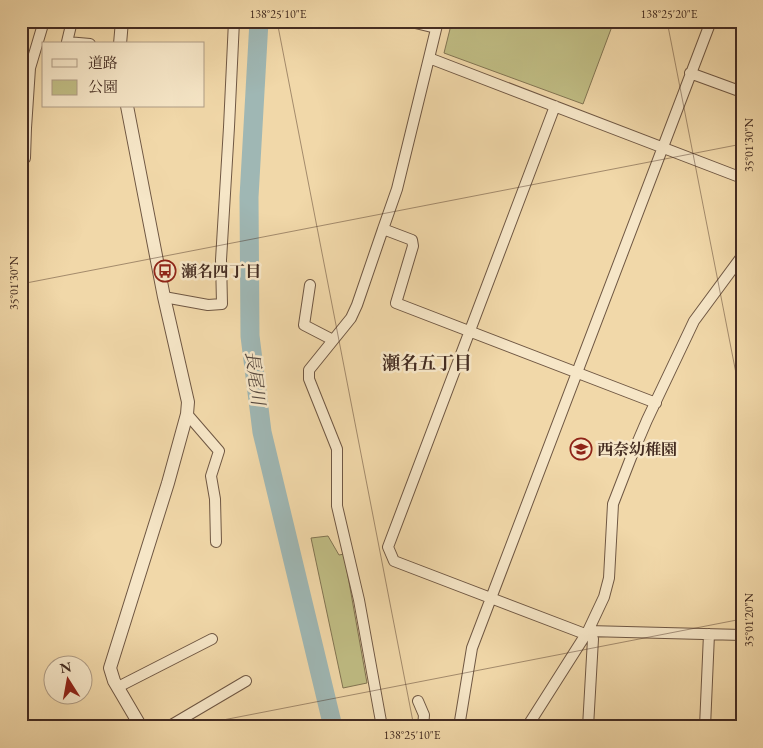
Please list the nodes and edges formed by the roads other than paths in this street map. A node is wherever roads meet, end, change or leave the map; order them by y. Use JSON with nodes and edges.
{"nodes":[{"id":1,"x":44,"y":21,"type":"edge"},
{"id":2,"x":72,"y":21,"type":"edge"},
{"id":3,"x":122,"y":21,"type":"edge"},
{"id":4,"x":234,"y":21,"type":"edge"},
{"id":5,"x":408,"y":21,"type":"edge"},
{"id":6,"x":711,"y":21,"type":"edge"},
{"id":7,"x":437,"y":25,"type":"edge"},
{"id":8,"x":67,"y":42,"type":"edge"},
{"id":9,"x":120,"y":42,"type":"edge"},
{"id":10,"x":429,"y":58,"type":"junction"},
{"id":11,"x":690,"y":73,"type":"junction"},
{"id":12,"x":742,"y":92,"type":"edge"},
{"id":13,"x":555,"y":106,"type":"junction"},
{"id":14,"x":127,"y":108,"type":"edge"},
{"id":15,"x":24,"y":128,"type":"edge"},
{"id":16,"x":662,"y":146,"type":"junction"},
{"id":17,"x":26,"y":158,"type":"dead end"},
{"id":18,"x":742,"y":178,"type":"edge"},
{"id":19,"x":382,"y":229,"type":"junction"},
{"id":20,"x":742,"y":256,"type":"edge"},
{"id":21,"x":310,"y":285,"type":"dead end"},
{"id":22,"x":164,"y":297,"type":"junction"},
{"id":23,"x":469,"y":331,"type":"junction"},
{"id":24,"x":333,"y":340,"type":"junction"},
{"id":25,"x":578,"y":372,"type":"junction"},
{"id":26,"x":656,"y":403,"type":"junction"},
{"id":27,"x":187,"y":414,"type":"junction"},
{"id":28,"x":216,"y":542,"type":"dead end"},
{"id":29,"x":492,"y":597,"type":"junction"},
{"id":30,"x":587,"y":633,"type":"junction"},
{"id":31,"x":709,"y":634,"type":"junction"},
{"id":32,"x":742,"y":635,"type":"edge"},
{"id":33,"x":212,"y":640,"type":"dead end"},
{"id":34,"x":246,"y":681,"type":"dead end"},
{"id":35,"x":118,"y":687,"type":"junction"},
{"id":36,"x":418,"y":701,"type":"dead end"},
{"id":37,"x":141,"y":727,"type":"edge"},
{"id":38,"x":168,"y":727,"type":"edge"},
{"id":39,"x":382,"y":727,"type":"edge"},
{"id":40,"x":423,"y":727,"type":"edge"},
{"id":41,"x":459,"y":727,"type":"edge"},
{"id":42,"x":527,"y":727,"type":"edge"},
{"id":43,"x":588,"y":727,"type":"edge"},
{"id":44,"x":706,"y":727,"type":"edge"}],
"edges":[{"from":1,"to":15,"type":"street"},
{"from":2,"to":8,"type":"street"},
{"from":3,"to":9,"type":"street"},
{"from":4,"to":22,"type":"street"},
{"from":5,"to":7,"type":"street"},
{"from":6,"to":11,"type":"street"},
{"from":7,"to":10,"type":"street"},
{"from":10,"to":13,"type":"street"},
{"from":10,"to":19,"type":"street"},
{"from":11,"to":12,"type":"street"},
{"from":11,"to":16,"type":"street"},
{"from":13,"to":16,"type":"street"},
{"from":13,"to":23,"type":"street"},
{"from":14,"to":22,"type":"street"},
{"from":15,"to":17,"type":"street"},
{"from":16,"to":18,"type":"street"},
{"from":16,"to":25,"type":"street"},
{"from":19,"to":23,"type":"street"},
{"from":19,"to":24,"type":"street"},
{"from":20,"to":26,"type":"street"},
{"from":21,"to":24,"type":"street"},
{"from":22,"to":27,"type":"street"},
{"from":23,"to":25,"type":"street"},
{"from":23,"to":29,"type":"street"},
{"from":24,"to":39,"type":"street"},
{"from":25,"to":26,"type":"street"},
{"from":25,"to":29,"type":"street"},
{"from":26,"to":30,"type":"street"},
{"from":27,"to":28,"type":"street"},
{"from":27,"to":35,"type":"street"},
{"from":29,"to":30,"type":"street"},
{"from":29,"to":41,"type":"street"},
{"from":30,"to":31,"type":"street"},
{"from":30,"to":42,"type":"street"},
{"from":30,"to":43,"type":"street"},
{"from":31,"to":32,"type":"street"},
{"from":31,"to":44,"type":"street"},
{"from":33,"to":35,"type":"street"},
{"from":34,"to":38,"type":"street"},
{"from":35,"to":37,"type":"street"},
{"from":36,"to":40,"type":"street"}]}
